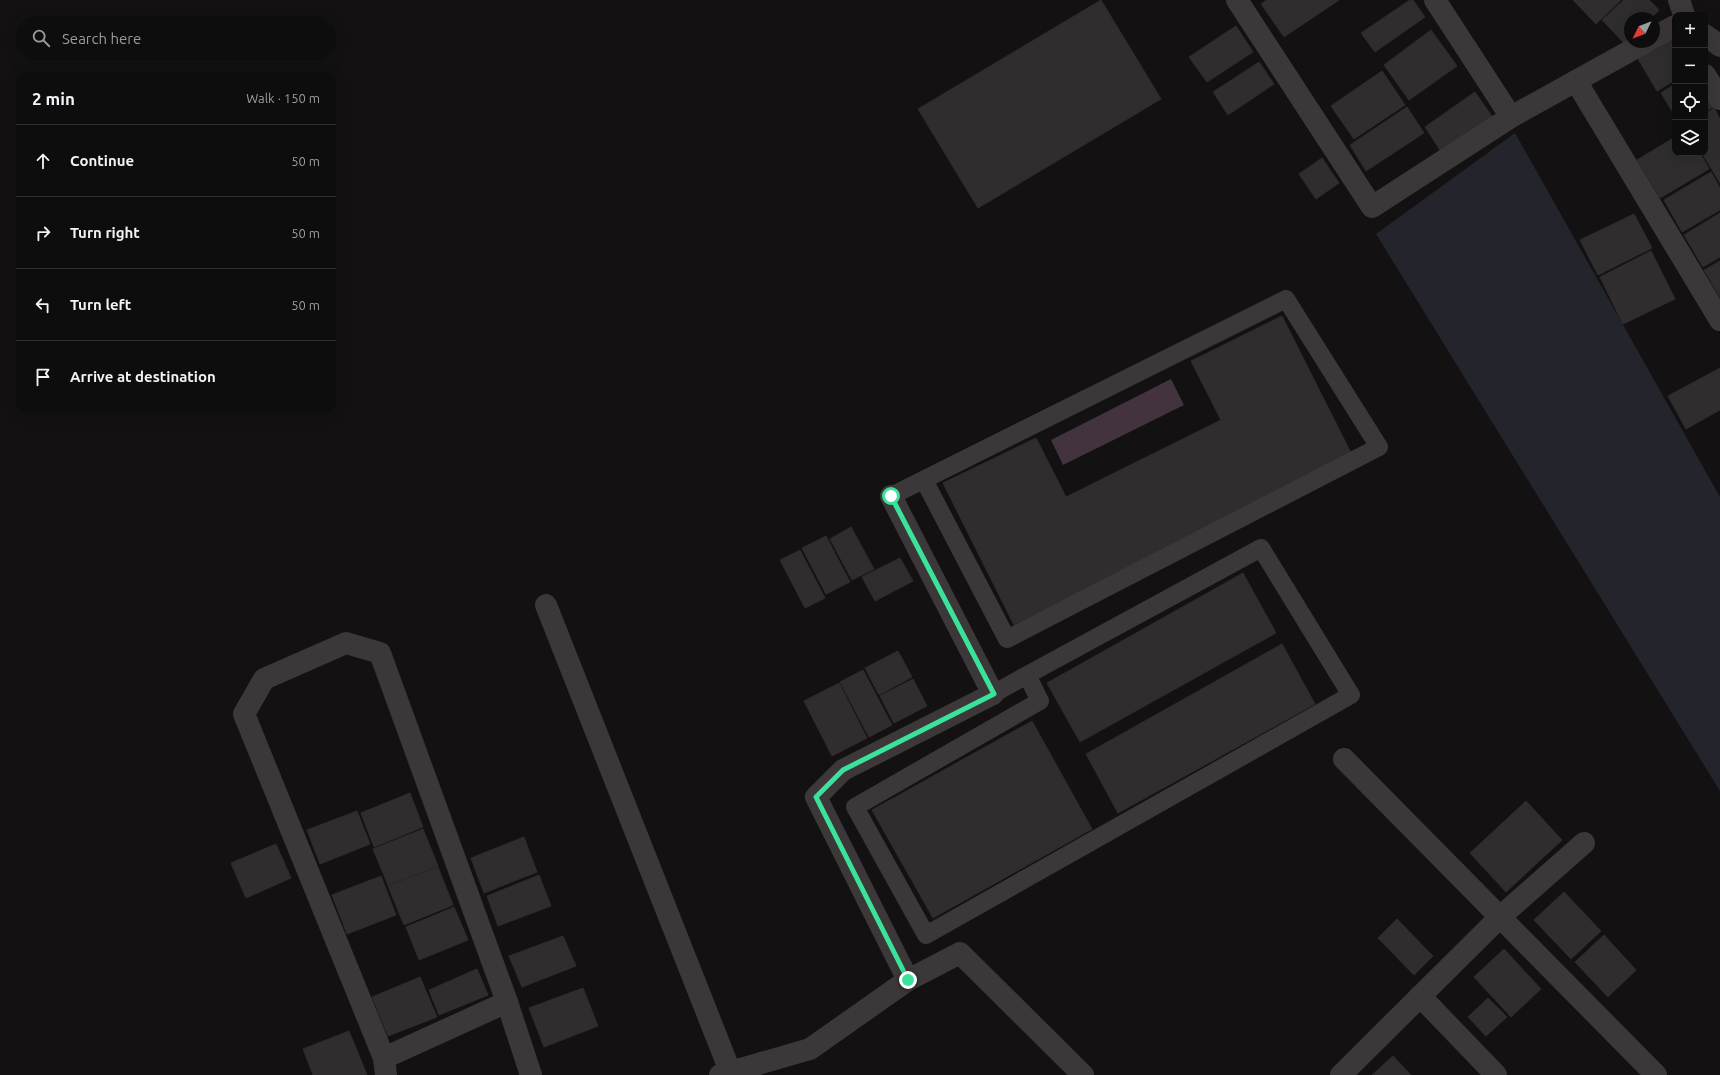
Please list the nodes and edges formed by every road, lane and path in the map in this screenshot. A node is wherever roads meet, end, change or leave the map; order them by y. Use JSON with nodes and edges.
{"nodes":[{"id":1,"x":1236,"y":0,"type":"edge"},
{"id":2,"x":1435,"y":0,"type":"edge"},
{"id":3,"x":1678,"y":0,"type":"edge"},
{"id":4,"x":1678,"y":12,"type":"edge"},
{"id":5,"x":1672,"y":27,"type":"edge"},
{"id":6,"x":1660,"y":34,"type":"edge"},
{"id":7,"x":1708,"y":37,"type":"edge"},
{"id":8,"x":1720,"y":46,"type":"edge"},
{"id":9,"x":1635,"y":48,"type":"edge"},
{"id":10,"x":1708,"y":80,"type":"edge"},
{"id":11,"x":1576,"y":81,"type":"junction"},
{"id":12,"x":1720,"y":99,"type":"edge"},
{"id":13,"x":1511,"y":117,"type":"junction"},
{"id":14,"x":1720,"y":320,"type":"edge"},
{"id":15,"x":924,"y":480,"type":"junction"},
{"id":16,"x":891,"y":496,"type":"joint"},
{"id":17,"x":546,"y":605,"type":"dead end"},
{"id":18,"x":1026,"y":676,"type":"junction"},
{"id":19,"x":994,"y":694,"type":"junction"},
{"id":20,"x":1344,"y":759,"type":"dead end"},
{"id":21,"x":1584,"y":843,"type":"dead end"},
{"id":22,"x":1500,"y":917,"type":"junction"},
{"id":23,"x":908,"y":980,"type":"junction"},
{"id":24,"x":1420,"y":996,"type":"junction"},
{"id":25,"x":507,"y":1002,"type":"junction"},
{"id":26,"x":385,"y":1067,"type":"edge"},
{"id":27,"x":725,"y":1073,"type":"edge"},
{"id":28,"x":531,"y":1075,"type":"edge"},
{"id":29,"x":1083,"y":1075,"type":"edge"},
{"id":30,"x":1340,"y":1075,"type":"edge"},
{"id":31,"x":1496,"y":1075,"type":"edge"},
{"id":32,"x":1656,"y":1075,"type":"edge"}],
"edges":[{"from":1,"to":13,"type":"street"},
{"from":2,"to":13,"type":"street"},
{"from":3,"to":4,"type":"street"},
{"from":5,"to":6,"type":"street"},
{"from":7,"to":8,"type":"street"},
{"from":9,"to":11,"type":"street"},
{"from":10,"to":12,"type":"street"},
{"from":11,"to":13,"type":"street"},
{"from":11,"to":14,"type":"street"},
{"from":15,"to":15,"type":"lane"},
{"from":15,"to":16,"type":"lane"},
{"from":16,"to":19,"type":"street"},
{"from":17,"to":27,"type":"street"},
{"from":18,"to":18,"type":"lane"},
{"from":18,"to":19,"type":"lane"},
{"from":19,"to":23,"type":"street"},
{"from":20,"to":22,"type":"street"},
{"from":21,"to":22,"type":"street"},
{"from":22,"to":24,"type":"street"},
{"from":22,"to":32,"type":"street"},
{"from":23,"to":27,"type":"street"},
{"from":23,"to":29,"type":"street"},
{"from":24,"to":30,"type":"street"},
{"from":24,"to":31,"type":"street"},
{"from":25,"to":26,"type":"street"},
{"from":25,"to":26,"type":"street"},
{"from":25,"to":28,"type":"street"}]}
